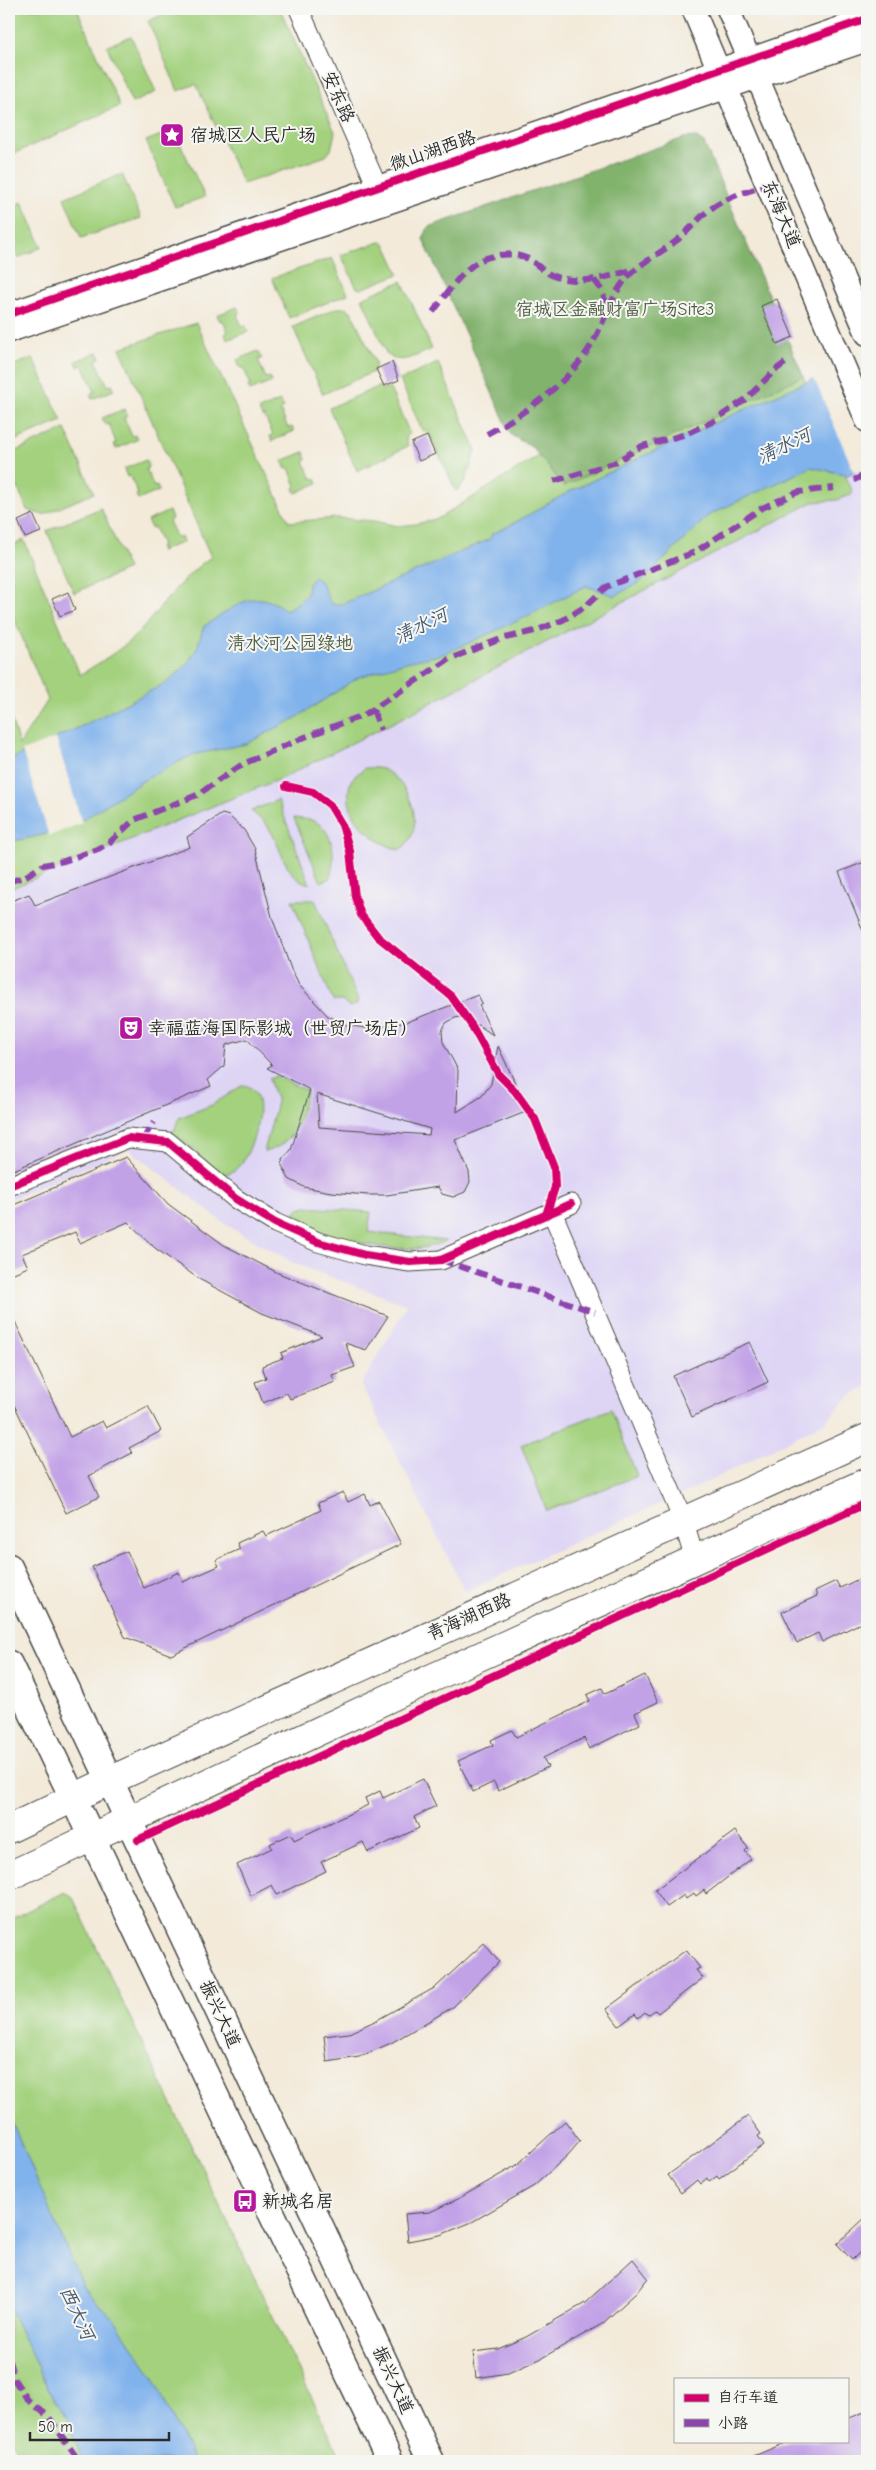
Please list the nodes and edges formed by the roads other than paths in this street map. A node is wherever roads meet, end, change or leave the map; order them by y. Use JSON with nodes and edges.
{"nodes":[{"id":1,"x":299,"y":9,"type":"edge"},
{"id":2,"x":693,"y":9,"type":"edge"},
{"id":3,"x":728,"y":9,"type":"edge"},
{"id":4,"x":867,"y":19,"type":"edge"},
{"id":5,"x":867,"y":40,"type":"edge"},
{"id":6,"x":753,"y":68,"type":"junction"},
{"id":7,"x":723,"y":79,"type":"junction"},
{"id":8,"x":377,"y":186,"type":"junction"},
{"id":9,"x":9,"y":314,"type":"edge"},
{"id":10,"x":9,"y":332,"type":"edge"},
{"id":11,"x":867,"y":334,"type":"edge"},
{"id":12,"x":867,"y":421,"type":"edge"},
{"id":13,"x":9,"y":1186,"type":"edge"},
{"id":14,"x":571,"y":1204,"type":"dead end"},
{"id":15,"x":552,"y":1212,"type":"junction"},
{"id":16,"x":867,"y":1438,"type":"edge"},
{"id":17,"x":867,"y":1482,"type":"edge"},
{"id":18,"x":683,"y":1520,"type":"junction"},
{"id":19,"x":695,"y":1560,"type":"junction"},
{"id":20,"x":9,"y":1567,"type":"edge"},
{"id":21,"x":9,"y":1664,"type":"edge"},
{"id":22,"x":110,"y":1780,"type":"junction"},
{"id":23,"x":72,"y":1798,"type":"junction"},
{"id":24,"x":129,"y":1821,"type":"junction"},
{"id":25,"x":9,"y":1829,"type":"edge"},
{"id":26,"x":92,"y":1837,"type":"junction"},
{"id":27,"x":9,"y":1876,"type":"edge"},
{"id":28,"x":390,"y":2461,"type":"edge"},
{"id":29,"x":431,"y":2461,"type":"edge"}],
"edges":[{"from":1,"to":8,"type":"street","name":"安东路"},
{"from":2,"to":7,"type":"street","name":"东海大道"},
{"from":3,"to":6,"type":"street","name":"东海大道"},
{"from":4,"to":6,"type":"street","name":"微山湖西路"},
{"from":5,"to":6,"type":"street","name":"微山湖西路"},
{"from":6,"to":7,"type":"street","name":"微山湖西路"},
{"from":6,"to":11,"type":"street","name":"东海大道"},
{"from":7,"to":8,"type":"street","name":"微山湖西路"},
{"from":7,"to":10,"type":"street","name":"微山湖西路"},
{"from":7,"to":12,"type":"street","name":"东海大道"},
{"from":8,"to":9,"type":"street","name":"微山湖西路"},
{"from":13,"to":15,"type":"street"},
{"from":14,"to":15,"type":"street"},
{"from":15,"to":18,"type":"street"},
{"from":16,"to":18,"type":"main road","name":"青海湖西路"},
{"from":17,"to":19,"type":"main road"},
{"from":18,"to":19,"type":"street"},
{"from":18,"to":22,"type":"main road","name":"青海湖西路"},
{"from":19,"to":24,"type":"main road"},
{"from":20,"to":22,"type":"main road","name":"振兴大道"},
{"from":21,"to":23,"type":"main road"},
{"from":22,"to":23,"type":"main road","name":"青海湖西路"},
{"from":22,"to":24,"type":"main road","name":"振兴大道"},
{"from":23,"to":25,"type":"main road","name":"青海湖西路"},
{"from":23,"to":26,"type":"main road"},
{"from":24,"to":26,"type":"main road"},
{"from":24,"to":29,"type":"main road","name":"振兴大道"},
{"from":26,"to":27,"type":"main road"},
{"from":26,"to":28,"type":"main road"}]}
